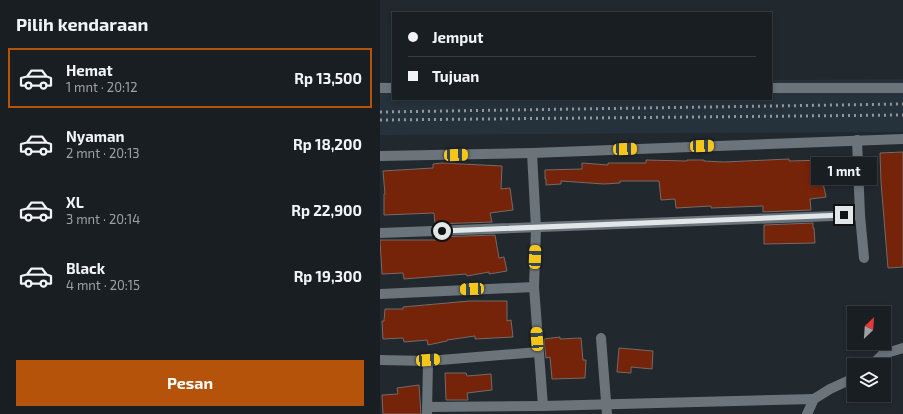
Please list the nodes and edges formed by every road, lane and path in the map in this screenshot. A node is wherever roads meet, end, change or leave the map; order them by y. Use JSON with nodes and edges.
{"nodes":[{"id":1,"x":380,"y":88,"type":"edge"},
{"id":2,"x":392,"y":88,"type":"edge"},
{"id":3,"x":772,"y":88,"type":"edge"},
{"id":4,"x":903,"y":88,"type":"edge"},
{"id":5,"x":903,"y":139,"type":"edge"},
{"id":6,"x":857,"y":140,"type":"junction"},
{"id":7,"x":532,"y":153,"type":"junction"},
{"id":8,"x":380,"y":156,"type":"edge"},
{"id":9,"x":860,"y":215,"type":"junction"},
{"id":10,"x":536,"y":228,"type":"junction"},
{"id":11,"x":380,"y":233,"type":"edge"},
{"id":12,"x":864,"y":258,"type":"dead end"},
{"id":13,"x":534,"y":286,"type":"junction"},
{"id":14,"x":380,"y":294,"type":"edge"},
{"id":15,"x":601,"y":338,"type":"dead end"},
{"id":16,"x":903,"y":348,"type":"edge"},
{"id":17,"x":538,"y":352,"type":"junction"},
{"id":18,"x":879,"y":358,"type":"edge"},
{"id":19,"x":380,"y":360,"type":"edge"},
{"id":20,"x":428,"y":360,"type":"junction"},
{"id":21,"x":847,"y":381,"type":"edge"},
{"id":22,"x":814,"y":399,"type":"junction"},
{"id":23,"x":543,"y":406,"type":"junction"},
{"id":24,"x":607,"y":409,"type":"edge"},
{"id":25,"x":427,"y":410,"type":"edge"},
{"id":26,"x":807,"y":414,"type":"edge"}],
"edges":[{"from":1,"to":2,"type":"street"},
{"from":3,"to":4,"type":"street"},
{"from":5,"to":6,"type":"street"},
{"from":6,"to":7,"type":"street"},
{"from":6,"to":9,"type":"street"},
{"from":7,"to":8,"type":"street"},
{"from":7,"to":10,"type":"street"},
{"from":9,"to":10,"type":"street"},
{"from":9,"to":12,"type":"street"},
{"from":10,"to":11,"type":"street"},
{"from":10,"to":13,"type":"street"},
{"from":13,"to":14,"type":"street"},
{"from":13,"to":17,"type":"street"},
{"from":15,"to":24,"type":"street"},
{"from":16,"to":18,"type":"street"},
{"from":17,"to":20,"type":"street"},
{"from":17,"to":23,"type":"street"},
{"from":19,"to":20,"type":"street"},
{"from":20,"to":25,"type":"street"},
{"from":21,"to":22,"type":"street"},
{"from":22,"to":24,"type":"street"},
{"from":22,"to":26,"type":"street"},
{"from":23,"to":24,"type":"street"},
{"from":23,"to":25,"type":"street"}]}
